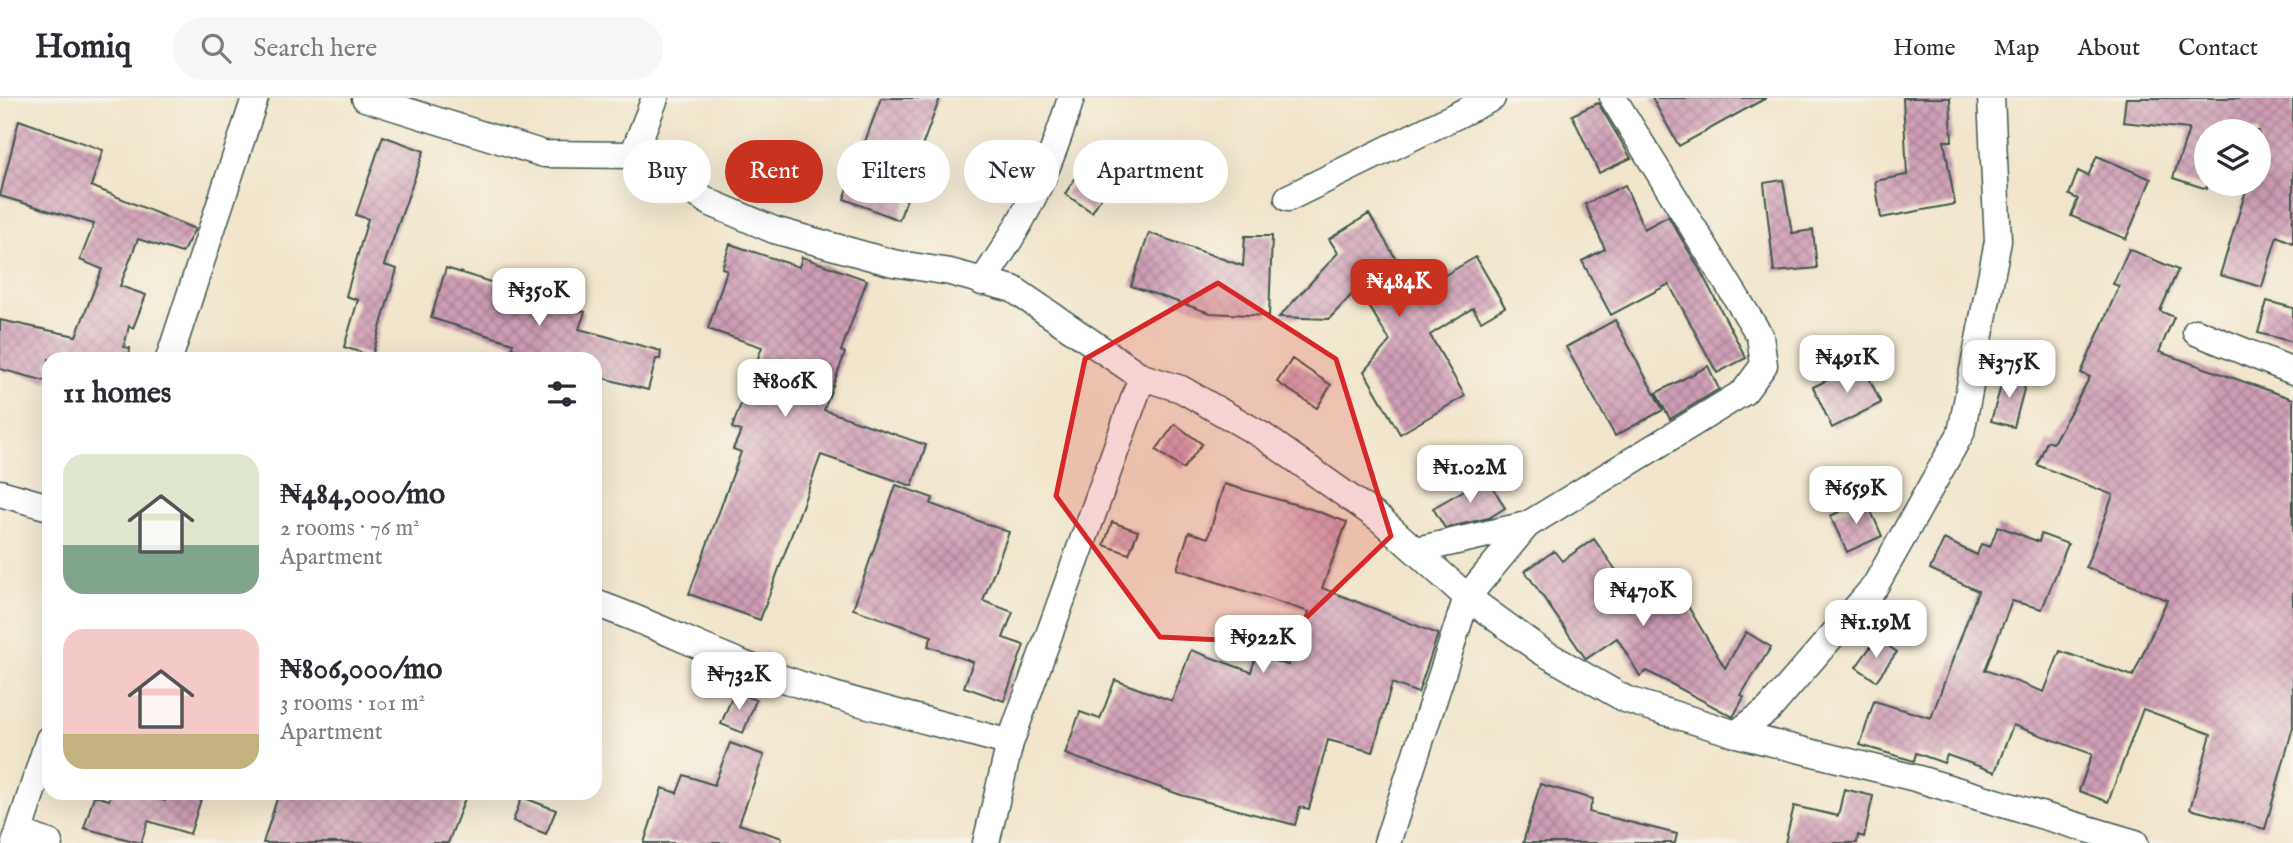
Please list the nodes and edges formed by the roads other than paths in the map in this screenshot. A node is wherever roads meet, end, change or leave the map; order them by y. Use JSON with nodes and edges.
{"nodes":[{"id":1,"x":255,"y":98,"type":"edge"},
{"id":2,"x":365,"y":98,"type":"edge"},
{"id":3,"x":655,"y":98,"type":"edge"},
{"id":4,"x":1071,"y":98,"type":"edge"},
{"id":5,"x":1492,"y":98,"type":"edge"},
{"id":6,"x":1613,"y":98,"type":"edge"},
{"id":7,"x":1992,"y":98,"type":"edge"},
{"id":8,"x":639,"y":140,"type":"edge"},
{"id":9,"x":623,"y":155,"type":"edge"},
{"id":10,"x":1287,"y":198,"type":"dead end"},
{"id":11,"x":711,"y":202,"type":"edge"},
{"id":12,"x":982,"y":282,"type":"junction"},
{"id":13,"x":2196,"y":331,"type":"dead end"},
{"id":14,"x":171,"y":352,"type":"edge"},
{"id":15,"x":2293,"y":370,"type":"edge"},
{"id":16,"x":1142,"y":377,"type":"junction"},
{"id":17,"x":0,"y":493,"type":"edge"},
{"id":18,"x":42,"y":505,"type":"edge"},
{"id":19,"x":1527,"y":525,"type":"junction"},
{"id":20,"x":1417,"y":550,"type":"junction"},
{"id":21,"x":1468,"y":597,"type":"junction"},
{"id":22,"x":602,"y":606,"type":"edge"},
{"id":23,"x":1736,"y":734,"type":"junction"},
{"id":24,"x":1010,"y":743,"type":"junction"},
{"id":25,"x":42,"y":760,"type":"edge"},
{"id":26,"x":17,"y":837,"type":"edge"},
{"id":27,"x":48,"y":843,"type":"edge"},
{"id":28,"x":986,"y":843,"type":"edge"},
{"id":29,"x":1387,"y":843,"type":"edge"},
{"id":30,"x":2135,"y":843,"type":"edge"}],
"edges":[{"from":1,"to":14,"type":"street"},
{"from":2,"to":9,"type":"street"},
{"from":3,"to":8,"type":"street"},
{"from":4,"to":12,"type":"street"},
{"from":5,"to":10,"type":"street"},
{"from":6,"to":19,"type":"street"},
{"from":7,"to":23,"type":"street"},
{"from":11,"to":12,"type":"street"},
{"from":12,"to":16,"type":"street"},
{"from":13,"to":15,"type":"street"},
{"from":16,"to":20,"type":"street"},
{"from":16,"to":24,"type":"street"},
{"from":17,"to":18,"type":"street"},
{"from":19,"to":20,"type":"street"},
{"from":19,"to":21,"type":"street"},
{"from":20,"to":21,"type":"street"},
{"from":21,"to":23,"type":"street"},
{"from":21,"to":29,"type":"street"},
{"from":22,"to":24,"type":"street"},
{"from":23,"to":30,"type":"street"},
{"from":24,"to":28,"type":"street"},
{"from":25,"to":26,"type":"street"},
{"from":26,"to":27,"type":"street"}]}
